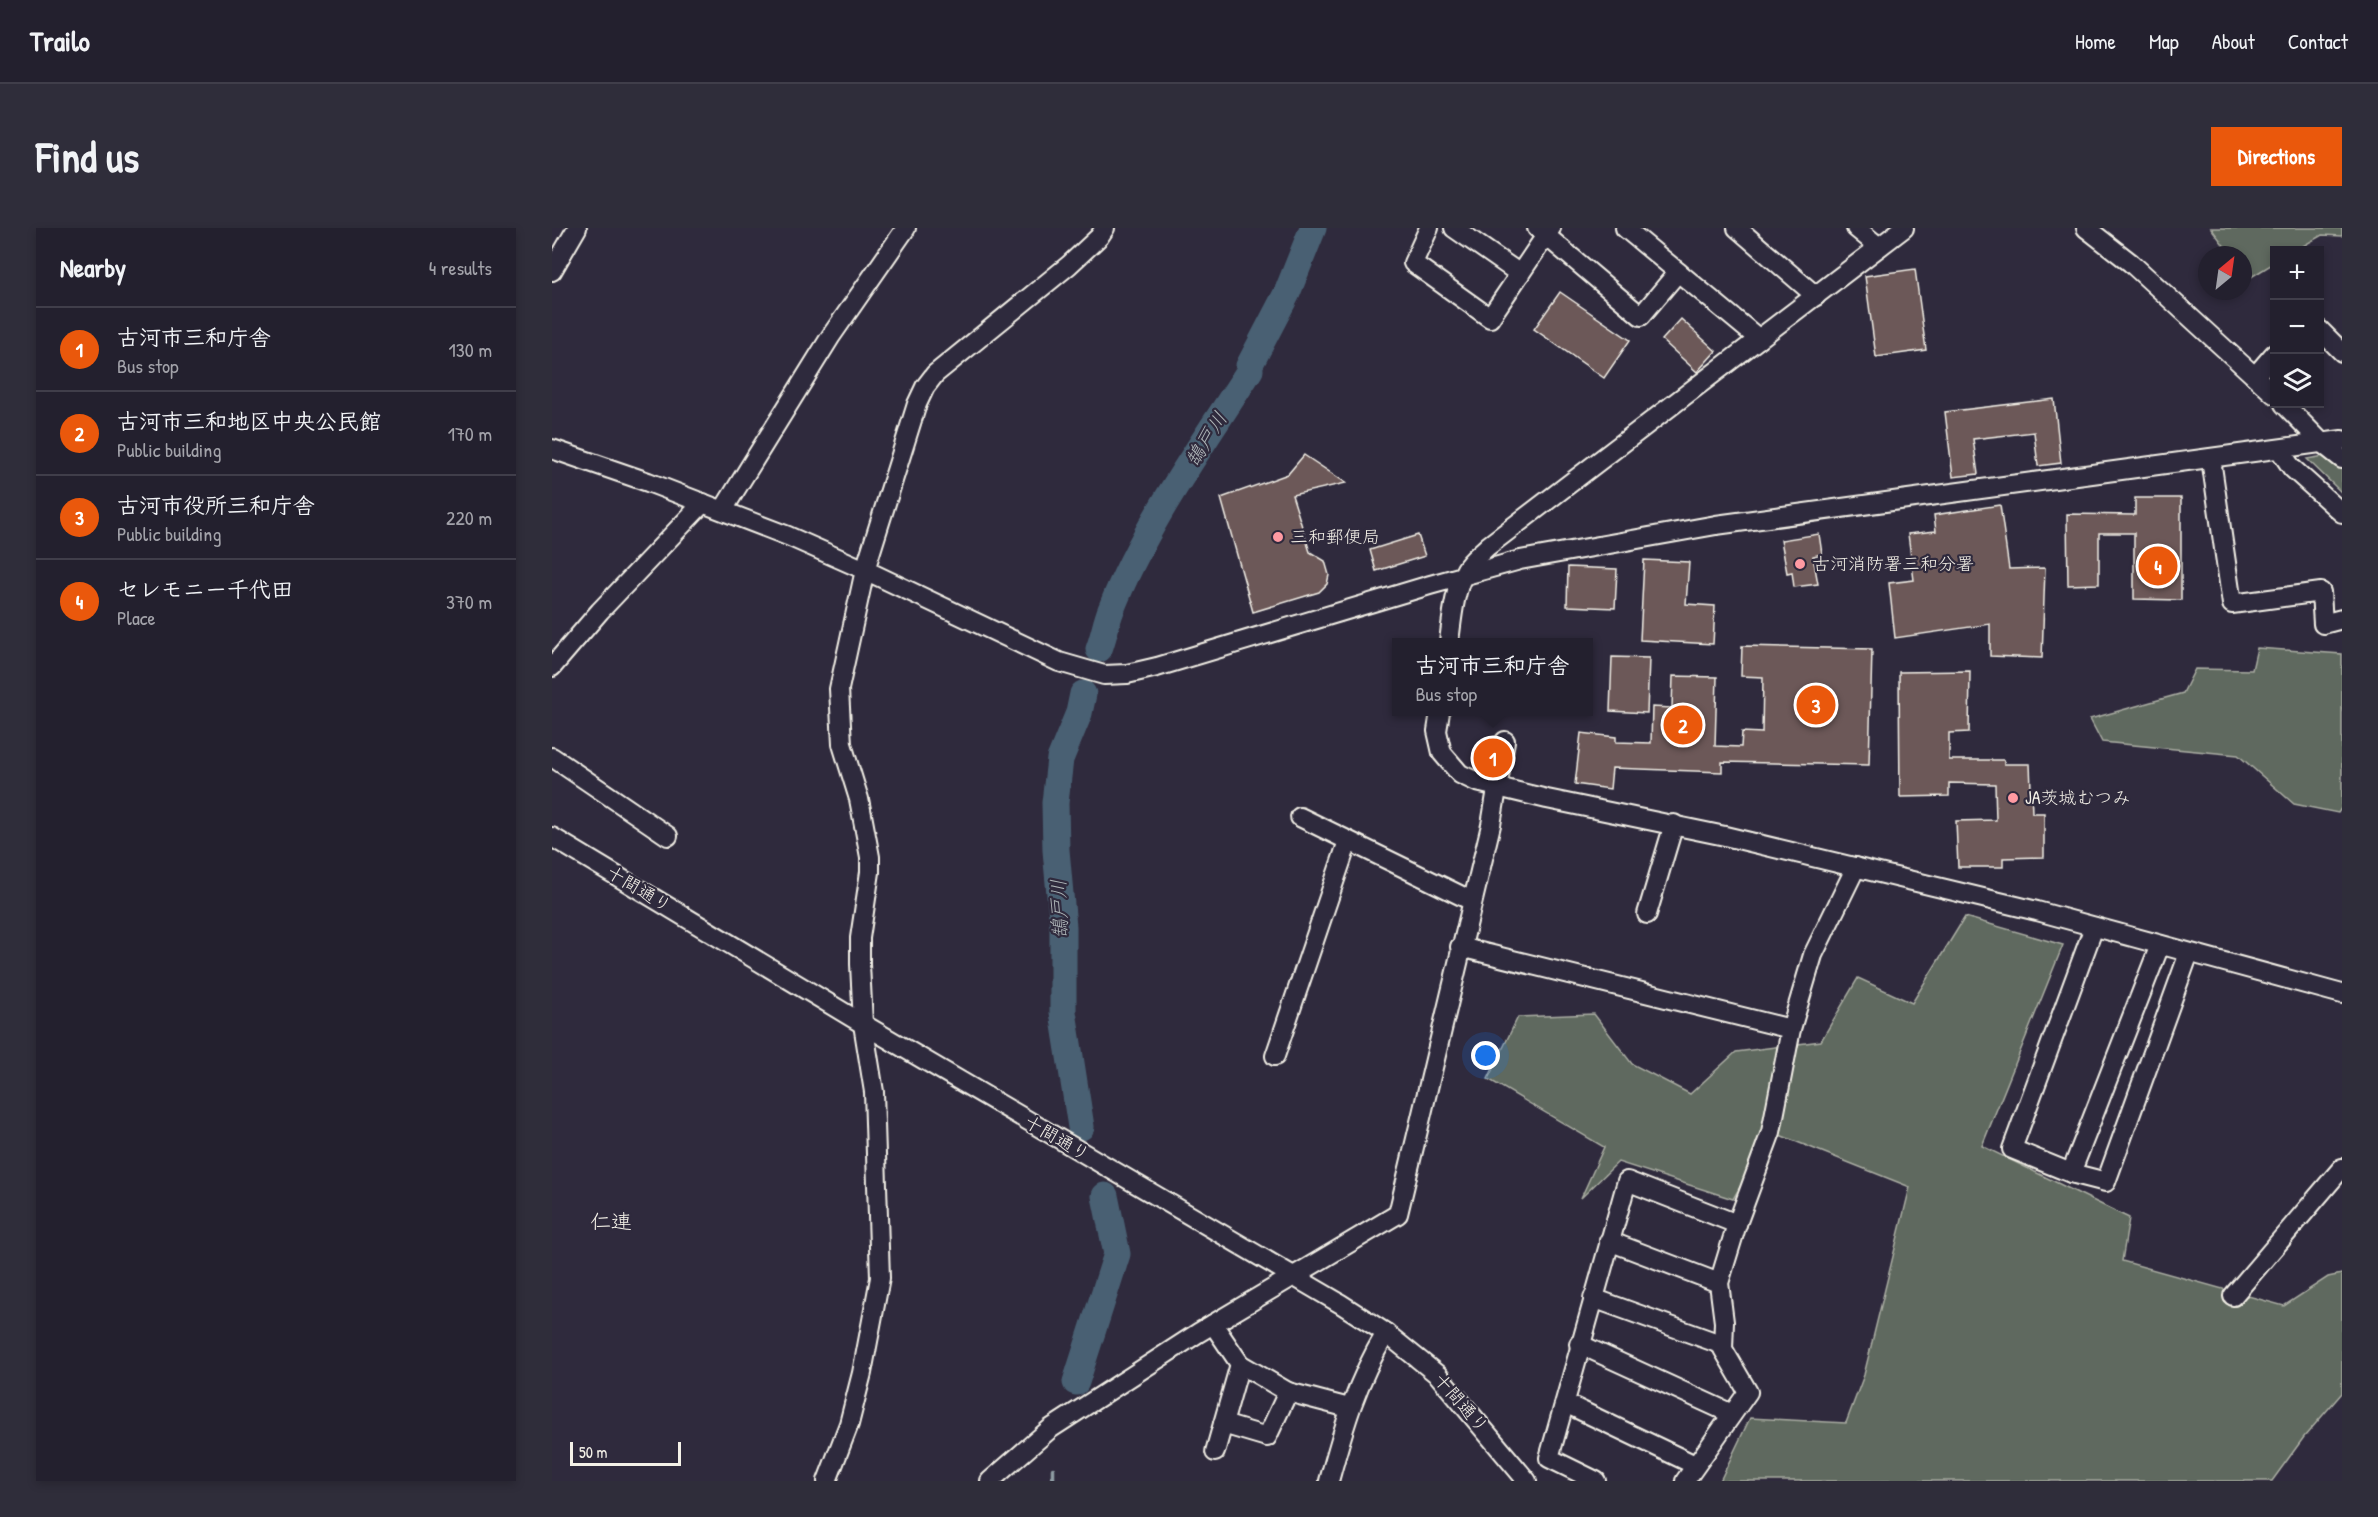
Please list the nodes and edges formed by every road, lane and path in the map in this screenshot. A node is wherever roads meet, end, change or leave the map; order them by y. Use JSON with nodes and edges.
{"nodes":[{"id":1,"x":577,"y":228,"type":"edge"},
{"id":2,"x":906,"y":228,"type":"edge"},
{"id":3,"x":1105,"y":228,"type":"edge"},
{"id":4,"x":1429,"y":228,"type":"edge"},
{"id":5,"x":1454,"y":228,"type":"edge"},
{"id":6,"x":1625,"y":228,"type":"edge"},
{"id":7,"x":1737,"y":228,"type":"edge"},
{"id":8,"x":1856,"y":228,"type":"edge"},
{"id":9,"x":1904,"y":228,"type":"edge"},
{"id":10,"x":2086,"y":228,"type":"edge"},
{"id":11,"x":1545,"y":230,"type":"edge"},
{"id":12,"x":1879,"y":247,"type":"junction"},
{"id":13,"x":552,"y":271,"type":"edge"},
{"id":14,"x":1678,"y":272,"type":"junction"},
{"id":15,"x":1520,"y":274,"type":"junction"},
{"id":16,"x":1816,"y":296,"type":"junction"},
{"id":17,"x":2324,"y":335,"type":"edge"},
{"id":18,"x":1759,"y":339,"type":"junction"},
{"id":19,"x":2342,"y":352,"type":"edge"},
{"id":20,"x":2270,"y":359,"type":"edge"},
{"id":21,"x":2256,"y":375,"type":"junction"},
{"id":22,"x":2270,"y":390,"type":"edge"},
{"id":23,"x":2288,"y":408,"type":"edge"},
{"id":24,"x":2342,"y":440,"type":"edge"},
{"id":25,"x":2323,"y":444,"type":"junction"},
{"id":26,"x":552,"y":449,"type":"edge"},
{"id":27,"x":2279,"y":449,"type":"junction"},
{"id":28,"x":2211,"y":459,"type":"junction"},
{"id":29,"x":2342,"y":459,"type":"edge"},
{"id":30,"x":703,"y":503,"type":"junction"},
{"id":31,"x":723,"y":510,"type":"junction"},
{"id":32,"x":2342,"y":513,"type":"edge"},
{"id":33,"x":865,"y":570,"type":"junction"},
{"id":34,"x":1463,"y":575,"type":"junction"},
{"id":35,"x":2342,"y":620,"type":"edge"},
{"id":36,"x":1450,"y":638,"type":"edge"},
{"id":37,"x":552,"y":667,"type":"edge"},
{"id":38,"x":1439,"y":716,"type":"edge"},
{"id":39,"x":1504,"y":741,"type":"dead end"},
{"id":40,"x":552,"y":757,"type":"edge"},
{"id":41,"x":1497,"y":788,"type":"junction"},
{"id":42,"x":1300,"y":817,"type":"dead end"},
{"id":43,"x":1674,"y":824,"type":"junction"},
{"id":44,"x":668,"y":836,"type":"dead end"},
{"id":45,"x":552,"y":837,"type":"edge"},
{"id":46,"x":1348,"y":840,"type":"junction"},
{"id":47,"x":1856,"y":867,"type":"junction"},
{"id":48,"x":1472,"y":901,"type":"junction"},
{"id":49,"x":1647,"y":914,"type":"dead end"},
{"id":50,"x":2094,"y":927,"type":"junction"},
{"id":51,"x":2160,"y":945,"type":"junction"},
{"id":52,"x":1460,"y":946,"type":"junction"},
{"id":53,"x":2189,"y":953,"type":"junction"},
{"id":54,"x":2342,"y":993,"type":"edge"},
{"id":55,"x":863,"y":1024,"type":"junction"},
{"id":56,"x":1791,"y":1029,"type":"junction"},
{"id":57,"x":1275,"y":1056,"type":"dead end"},
{"id":58,"x":2342,"y":1168,"type":"edge"},
{"id":59,"x":2071,"y":1173,"type":"junction"},
{"id":60,"x":1737,"y":1224,"type":"junction"},
{"id":61,"x":1609,"y":1241,"type":"junction"},
{"id":62,"x":1295,"y":1275,"type":"junction"},
{"id":63,"x":1719,"y":1283,"type":"junction"},
{"id":64,"x":2233,"y":1296,"type":"dead end"},
{"id":65,"x":1593,"y":1298,"type":"junction"},
{"id":66,"x":1213,"y":1324,"type":"junction"},
{"id":67,"x":1386,"y":1333,"type":"junction"},
{"id":68,"x":1579,"y":1344,"type":"junction"},
{"id":69,"x":1723,"y":1345,"type":"junction"},
{"id":70,"x":1240,"y":1364,"type":"junction"},
{"id":71,"x":1288,"y":1392,"type":"junction"},
{"id":72,"x":1565,"y":1403,"type":"junction"},
{"id":73,"x":1349,"y":1408,"type":"junction"},
{"id":74,"x":1732,"y":1414,"type":"junction"},
{"id":75,"x":1223,"y":1424,"type":"junction"},
{"id":76,"x":1215,"y":1452,"type":"dead end"},
{"id":77,"x":1695,"y":1466,"type":"junction"},
{"id":78,"x":827,"y":1481,"type":"edge"},
{"id":79,"x":990,"y":1481,"type":"edge"},
{"id":80,"x":1329,"y":1481,"type":"edge"},
{"id":81,"x":1527,"y":1481,"type":"edge"},
{"id":82,"x":1596,"y":1481,"type":"edge"},
{"id":83,"x":1685,"y":1481,"type":"edge"}],
"edges":[{"from":1,"to":13,"type":"street"},
{"from":2,"to":31,"type":"street"},
{"from":3,"to":33,"type":"street"},
{"from":4,"to":15,"type":"street"},
{"from":5,"to":15,"type":"street"},
{"from":6,"to":14,"type":"street"},
{"from":7,"to":16,"type":"street"},
{"from":8,"to":12,"type":"street"},
{"from":9,"to":12,"type":"street"},
{"from":10,"to":21,"type":"street"},
{"from":11,"to":14,"type":"street"},
{"from":11,"to":15,"type":"street"},
{"from":12,"to":16,"type":"street"},
{"from":14,"to":18,"type":"street"},
{"from":16,"to":18,"type":"street"},
{"from":17,"to":19,"type":"street"},
{"from":18,"to":34,"type":"street"},
{"from":20,"to":21,"type":"street"},
{"from":21,"to":22,"type":"street"},
{"from":23,"to":25,"type":"street"},
{"from":24,"to":25,"type":"street"},
{"from":25,"to":27,"type":"street"},
{"from":25,"to":29,"type":"street"},
{"from":26,"to":30,"type":"street"},
{"from":27,"to":28,"type":"street"},
{"from":27,"to":32,"type":"street"},
{"from":28,"to":34,"type":"street"},
{"from":28,"to":35,"type":"street"},
{"from":30,"to":31,"type":"street"},
{"from":30,"to":37,"type":"street"},
{"from":31,"to":33,"type":"street"},
{"from":33,"to":34,"type":"street"},
{"from":33,"to":55,"type":"street"},
{"from":34,"to":36,"type":"street"},
{"from":38,"to":41,"type":"street"},
{"from":39,"to":41,"type":"street"},
{"from":40,"to":44,"type":"street"},
{"from":41,"to":43,"type":"street"},
{"from":41,"to":48,"type":"street"},
{"from":42,"to":46,"type":"street"},
{"from":43,"to":47,"type":"street"},
{"from":43,"to":49,"type":"street"},
{"from":45,"to":55,"type":"street","name":"十間通り"},
{"from":46,"to":48,"type":"street"},
{"from":46,"to":57,"type":"street"},
{"from":47,"to":50,"type":"street"},
{"from":47,"to":56,"type":"street"},
{"from":48,"to":52,"type":"street"},
{"from":50,"to":51,"type":"street"},
{"from":50,"to":59,"type":"street"},
{"from":51,"to":53,"type":"street"},
{"from":51,"to":59,"type":"street"},
{"from":52,"to":56,"type":"street"},
{"from":52,"to":62,"type":"street"},
{"from":53,"to":54,"type":"street"},
{"from":53,"to":59,"type":"street"},
{"from":55,"to":62,"type":"street","name":"十間通り"},
{"from":55,"to":78,"type":"street"},
{"from":56,"to":60,"type":"street"},
{"from":58,"to":64,"type":"street"},
{"from":60,"to":61,"type":"street"},
{"from":60,"to":63,"type":"street"},
{"from":61,"to":63,"type":"street"},
{"from":61,"to":65,"type":"street"},
{"from":62,"to":66,"type":"street"},
{"from":62,"to":67,"type":"street","name":"十間通り"},
{"from":63,"to":69,"type":"street"},
{"from":65,"to":68,"type":"street"},
{"from":65,"to":69,"type":"street"},
{"from":66,"to":70,"type":"street"},
{"from":66,"to":79,"type":"street"},
{"from":67,"to":73,"type":"street"},
{"from":67,"to":81,"type":"street","name":"十間通り"},
{"from":68,"to":72,"type":"street"},
{"from":68,"to":74,"type":"street"},
{"from":69,"to":74,"type":"street"},
{"from":70,"to":71,"type":"street"},
{"from":70,"to":75,"type":"street"},
{"from":71,"to":73,"type":"street"},
{"from":71,"to":75,"type":"street"},
{"from":72,"to":77,"type":"street"},
{"from":72,"to":82,"type":"street"},
{"from":73,"to":80,"type":"street"},
{"from":74,"to":77,"type":"street"},
{"from":75,"to":76,"type":"street"},
{"from":77,"to":83,"type":"street"}]}
